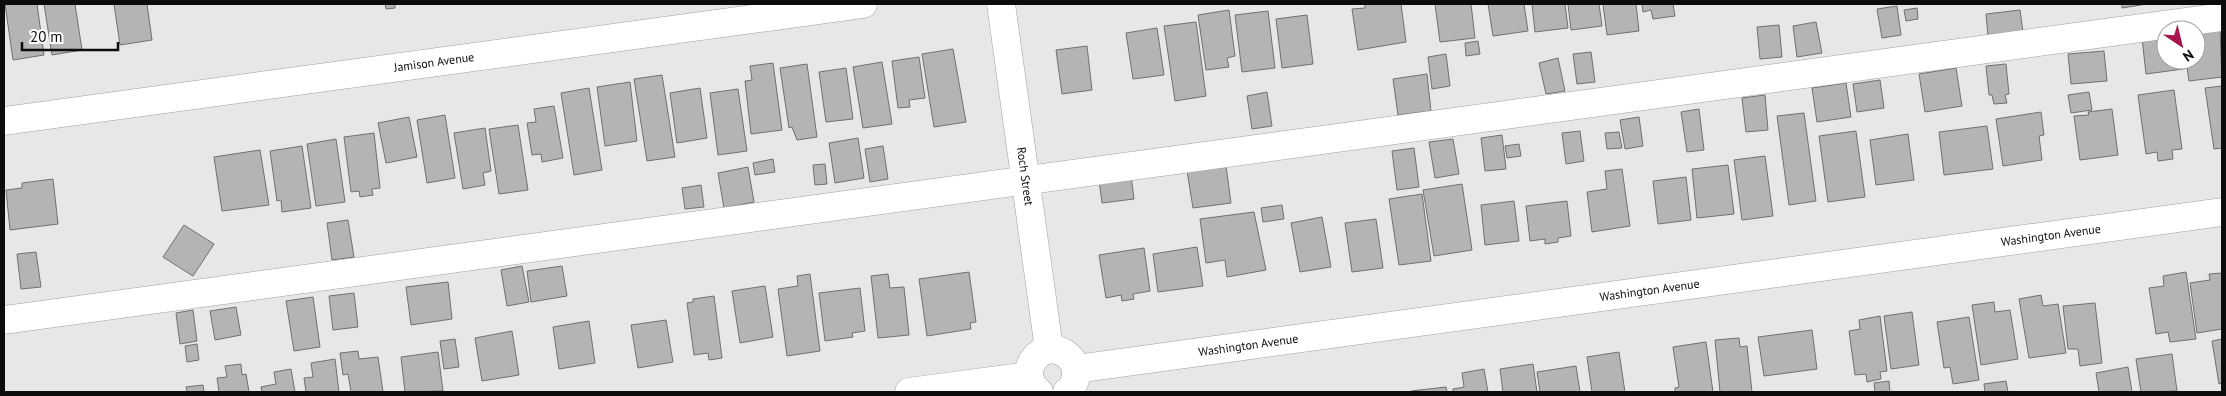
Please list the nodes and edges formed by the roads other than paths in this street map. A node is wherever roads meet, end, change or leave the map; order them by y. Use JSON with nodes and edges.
{"nodes":[{"id":1,"x":863,"y":4,"type":"edge"},
{"id":2,"x":1001,"y":4,"type":"edge"},
{"id":3,"x":2222,"y":17,"type":"edge"},
{"id":4,"x":4,"y":121,"type":"edge"},
{"id":5,"x":1025,"y":182,"type":"junction"},
{"id":6,"x":2222,"y":212,"type":"edge"},
{"id":7,"x":4,"y":320,"type":"edge"},
{"id":8,"x":1049,"y":349,"type":"junction"},
{"id":9,"x":1072,"y":381,"type":"edge"},
{"id":10,"x":1034,"y":384,"type":"edge"},
{"id":11,"x":908,"y":392,"type":"edge"}],
"edges":[{"from":1,"to":4,"type":"street","name":"Jamison Avenue"},
{"from":2,"to":5,"type":"street","name":"Roch Street"},
{"from":3,"to":5,"type":"street"},
{"from":5,"to":7,"type":"street"},
{"from":5,"to":8,"type":"street","name":"Roch Street"},
{"from":6,"to":9,"type":"street","name":"Washington Avenue"},
{"from":8,"to":9,"type":"street"},
{"from":8,"to":10,"type":"street"},
{"from":10,"to":11,"type":"street"}]}
